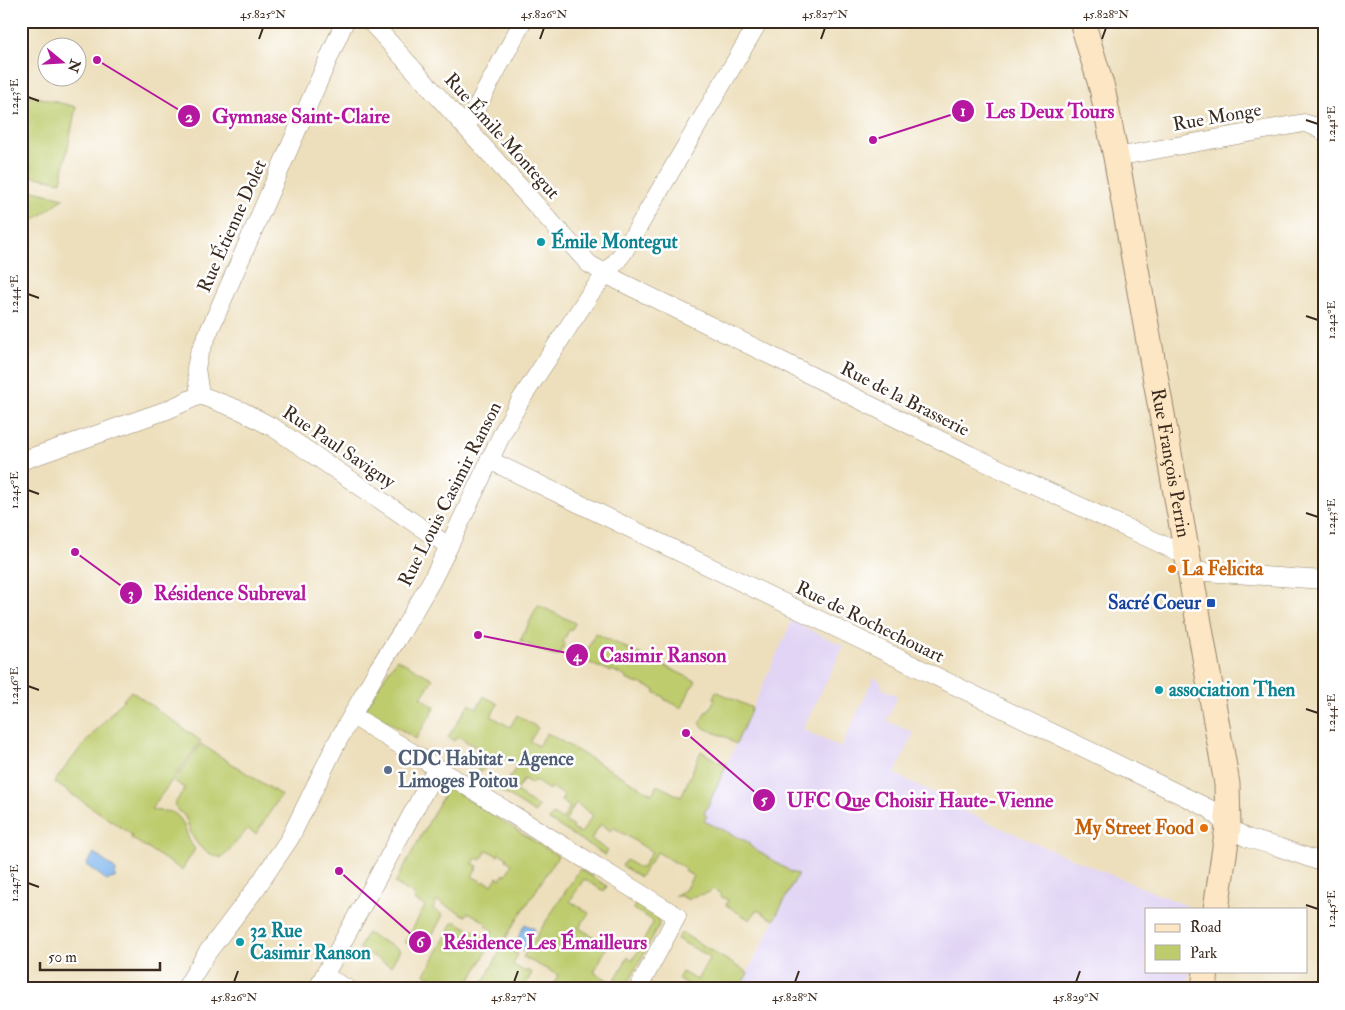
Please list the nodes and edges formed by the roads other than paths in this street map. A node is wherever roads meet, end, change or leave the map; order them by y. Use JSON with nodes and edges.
{"nodes":[{"id":1,"x":344,"y":21,"type":"edge"},
{"id":2,"x":370,"y":21,"type":"edge"},
{"id":3,"x":523,"y":21,"type":"edge"},
{"id":4,"x":759,"y":21,"type":"edge"},
{"id":5,"x":1082,"y":21,"type":"edge"},
{"id":6,"x":466,"y":127,"type":"junction"},
{"id":7,"x":1324,"y":132,"type":"edge"},
{"id":8,"x":1116,"y":157,"type":"junction"},
{"id":9,"x":606,"y":274,"type":"junction"},
{"id":10,"x":200,"y":395,"type":"junction"},
{"id":11,"x":489,"y":460,"type":"junction"},
{"id":12,"x":21,"y":461,"type":"edge"},
{"id":13,"x":449,"y":546,"type":"junction"},
{"id":14,"x":1188,"y":564,"type":"junction"},
{"id":15,"x":1324,"y":580,"type":"edge"},
{"id":16,"x":352,"y":716,"type":"junction"},
{"id":17,"x":436,"y":768,"type":"junction"},
{"id":18,"x":1228,"y":827,"type":"junction"},
{"id":19,"x":1324,"y":863,"type":"edge"},
{"id":20,"x":1216,"y":908,"type":"edge"},
{"id":21,"x":1206,"y":972,"type":"edge"},
{"id":22,"x":321,"y":982,"type":"edge"},
{"id":23,"x":185,"y":989,"type":"edge"},
{"id":24,"x":348,"y":989,"type":"edge"},
{"id":25,"x":638,"y":989,"type":"edge"},
{"id":26,"x":1204,"y":989,"type":"edge"}],
"edges":[{"from":1,"to":10,"type":"street","name":"Rue Étienne Dolet"},
{"from":2,"to":6,"type":"street","name":"Rue Émile Montegut"},
{"from":3,"to":6,"type":"street"},
{"from":4,"to":9,"type":"street","name":"Rue Louis Casimir Ranson"},
{"from":5,"to":8,"type":"main road","name":"Rue François Perrin"},
{"from":6,"to":9,"type":"street","name":"Rue Émile Montegut"},
{"from":7,"to":8,"type":"street","name":"Rue Monge"},
{"from":8,"to":14,"type":"main road","name":"Rue François Perrin"},
{"from":9,"to":11,"type":"street","name":"Rue Louis Casimir Ranson"},
{"from":9,"to":14,"type":"street","name":"Rue de la Brasserie"},
{"from":10,"to":12,"type":"street"},
{"from":10,"to":13,"type":"street","name":"Rue Paul Savigny"},
{"from":11,"to":13,"type":"street","name":"Rue Louis Casimir Ranson"},
{"from":11,"to":18,"type":"street","name":"Rue de Rochechouart"},
{"from":13,"to":16,"type":"street","name":"Rue Louis Casimir Ranson"},
{"from":14,"to":15,"type":"street"},
{"from":14,"to":18,"type":"main road","name":"Rue François Perrin"},
{"from":16,"to":17,"type":"street"},
{"from":16,"to":23,"type":"street","name":"Rue Louis Casimir Ranson"},
{"from":17,"to":22,"type":"street"},
{"from":17,"to":25,"type":"street"},
{"from":18,"to":19,"type":"street","name":"Rue de Rochechouart"},
{"from":18,"to":20,"type":"main road","name":"Rue François Perrin"},
{"from":21,"to":26,"type":"main road"},
{"from":22,"to":24,"type":"street"}]}
